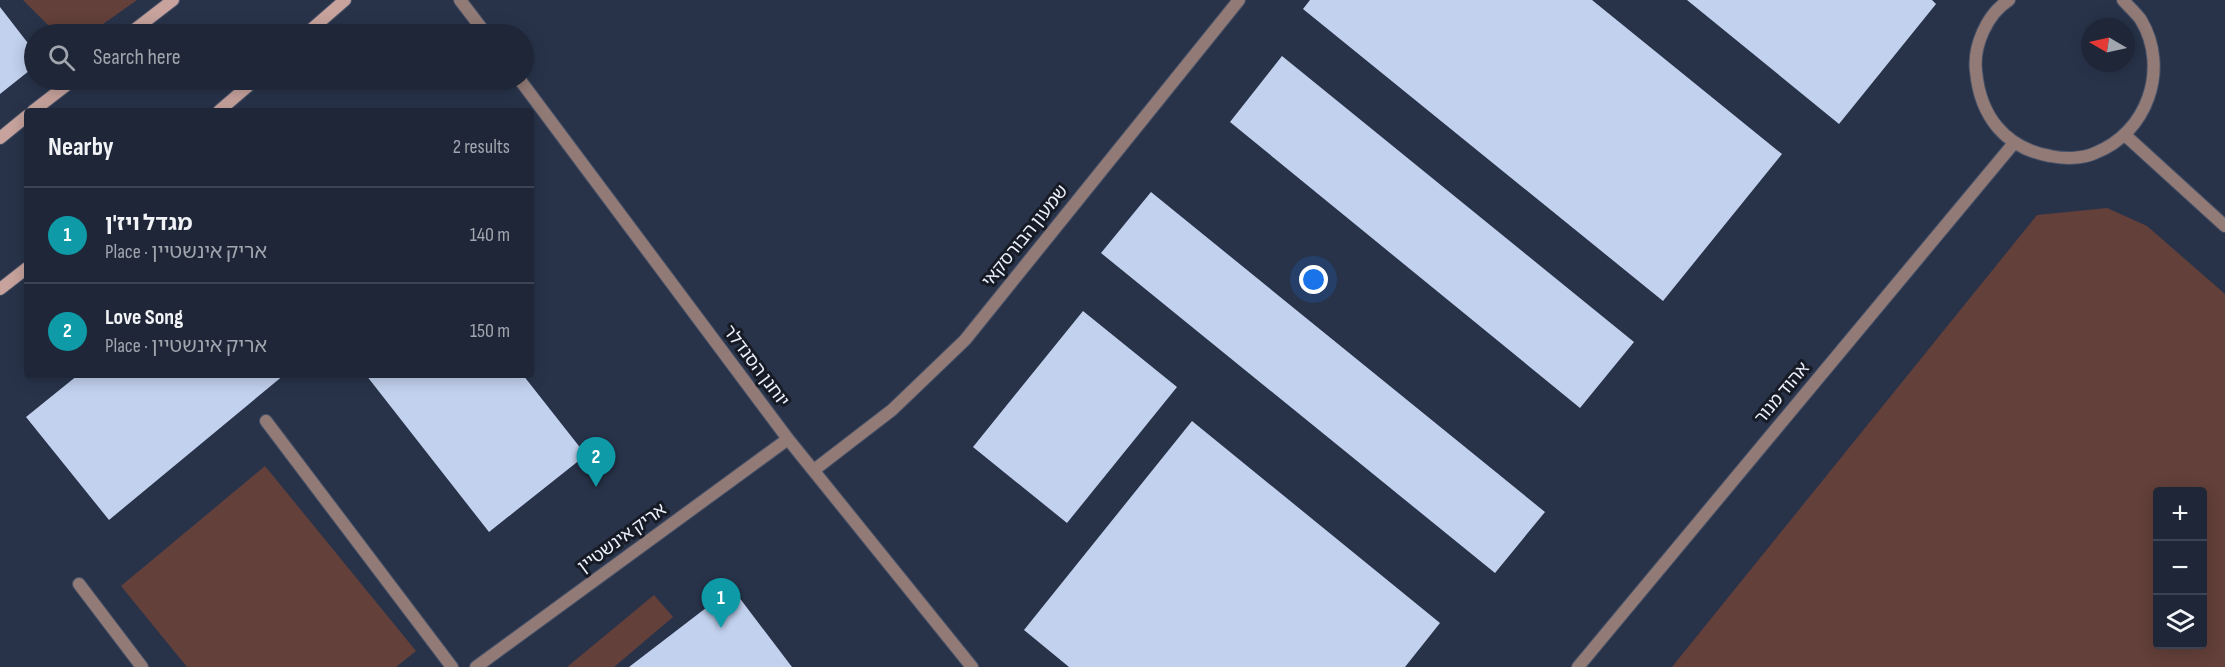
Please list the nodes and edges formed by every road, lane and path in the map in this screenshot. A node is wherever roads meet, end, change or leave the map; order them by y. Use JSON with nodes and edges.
{"nodes":[{"id":1,"x":173,"y":0,"type":"edge"},
{"id":2,"x":345,"y":0,"type":"edge"},
{"id":3,"x":460,"y":0,"type":"edge"},
{"id":4,"x":1239,"y":0,"type":"edge"},
{"id":5,"x":2123,"y":0,"type":"edge"},
{"id":6,"x":2001,"y":2,"type":"edge"},
{"id":7,"x":142,"y":24,"type":"edge"},
{"id":8,"x":317,"y":24,"type":"edge"},
{"id":9,"x":478,"y":24,"type":"edge"},
{"id":10,"x":60,"y":90,"type":"edge"},
{"id":11,"x":243,"y":90,"type":"edge"},
{"id":12,"x":527,"y":90,"type":"edge"},
{"id":13,"x":37,"y":108,"type":"edge"},
{"id":14,"x":222,"y":108,"type":"edge"},
{"id":15,"x":24,"y":118,"type":"edge"},
{"id":16,"x":2125,"y":135,"type":"junction"},
{"id":17,"x":0,"y":138,"type":"edge"},
{"id":18,"x":2014,"y":143,"type":"junction"},
{"id":19,"x":2225,"y":226,"type":"edge"},
{"id":20,"x":24,"y":270,"type":"edge"},
{"id":21,"x":0,"y":288,"type":"edge"},
{"id":22,"x":266,"y":421,"type":"dead end"},
{"id":23,"x":788,"y":439,"type":"junction"},
{"id":24,"x":814,"y":470,"type":"junction"},
{"id":25,"x":79,"y":584,"type":"dead end"},
{"id":26,"x":142,"y":667,"type":"edge"},
{"id":27,"x":452,"y":667,"type":"edge"},
{"id":28,"x":476,"y":667,"type":"edge"},
{"id":29,"x":972,"y":667,"type":"edge"},
{"id":30,"x":1578,"y":667,"type":"edge"}],
"edges":[{"from":1,"to":7,"type":"main road"},
{"from":2,"to":8,"type":"main road"},
{"from":3,"to":9,"type":"street"},
{"from":4,"to":24,"type":"street","name":"שמעון הבורסקאי"},
{"from":5,"to":16,"type":"street"},
{"from":6,"to":18,"type":"street"},
{"from":10,"to":13,"type":"main road"},
{"from":11,"to":14,"type":"main road"},
{"from":12,"to":23,"type":"street","name":"יוחנן הסנדלר"},
{"from":15,"to":17,"type":"main road"},
{"from":16,"to":18,"type":"street"},
{"from":16,"to":19,"type":"street"},
{"from":18,"to":30,"type":"street","name":"אהוד מנור"},
{"from":20,"to":21,"type":"main road"},
{"from":22,"to":27,"type":"street"},
{"from":23,"to":24,"type":"street","name":"יוחנן הסנדלר"},
{"from":23,"to":28,"type":"street","name":"אריק אינשטיין"},
{"from":24,"to":29,"type":"street","name":"יוחנן הסנדלר"},
{"from":25,"to":26,"type":"street"}]}
